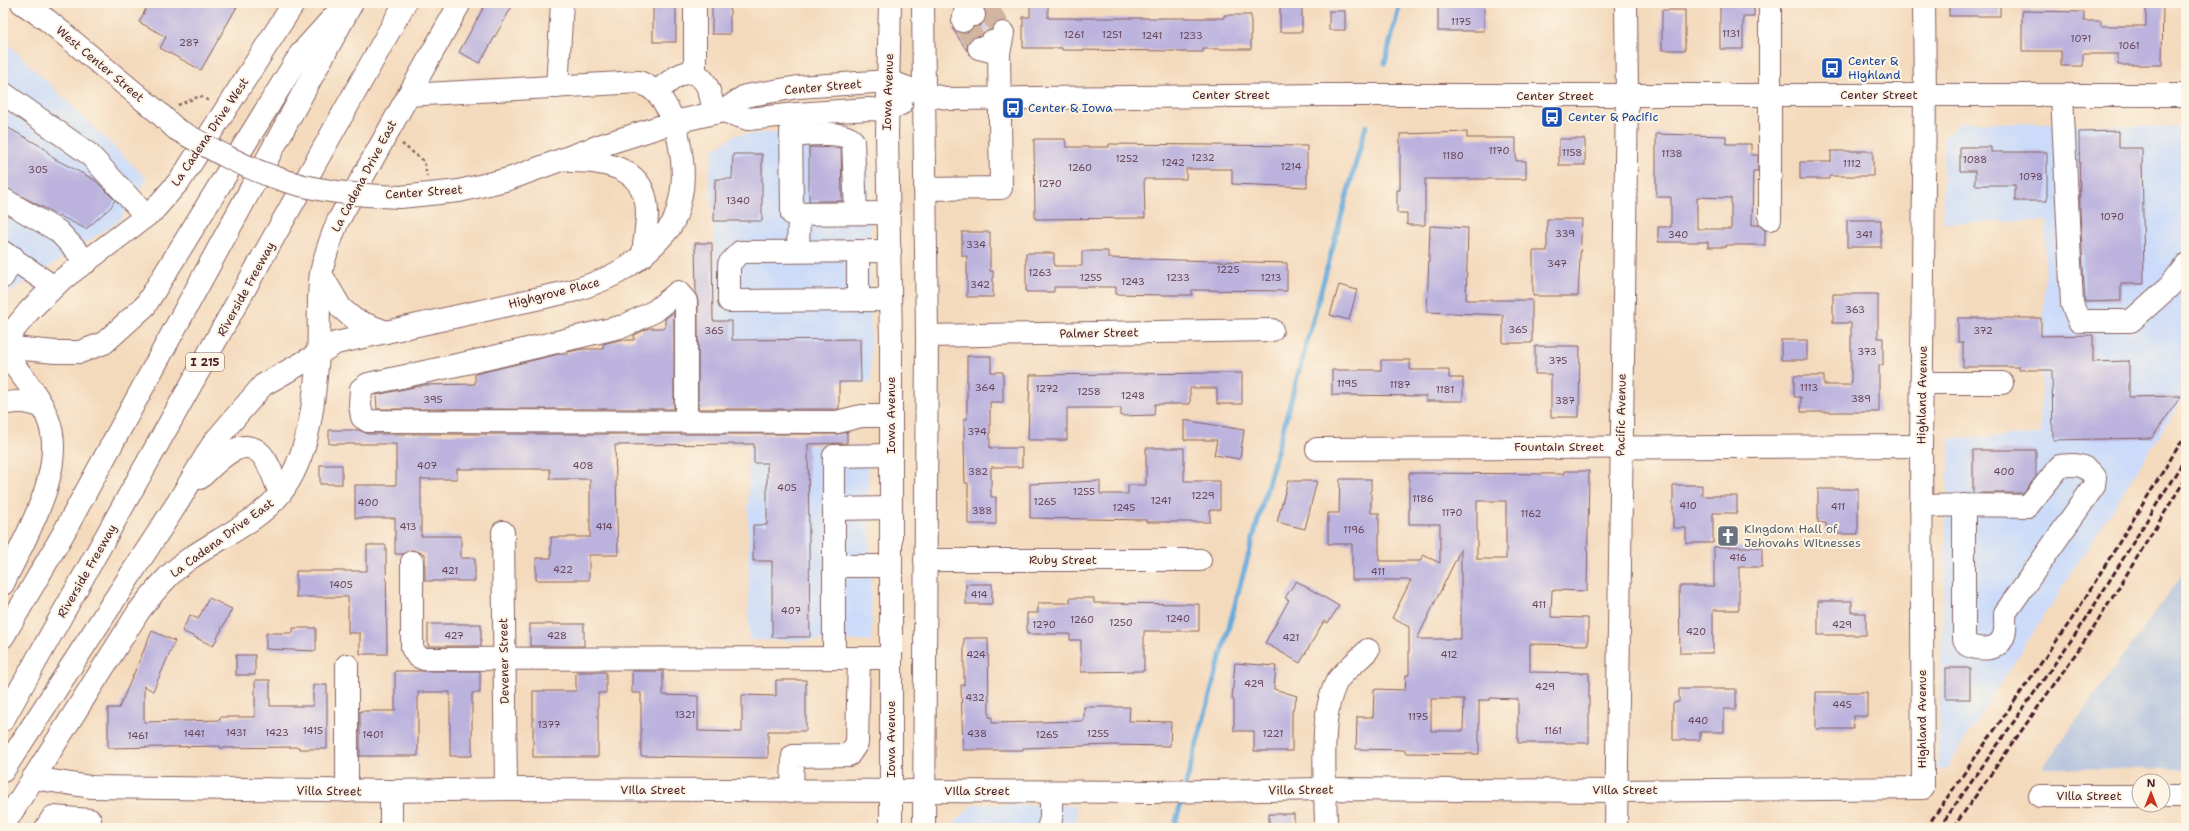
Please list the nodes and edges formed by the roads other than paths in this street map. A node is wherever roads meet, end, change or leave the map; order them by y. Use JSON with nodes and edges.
{"nodes":[{"id":1,"x":22,"y":3,"type":"edge"},
{"id":2,"x":294,"y":3,"type":"edge"},
{"id":3,"x":346,"y":3,"type":"edge"},
{"id":4,"x":352,"y":3,"type":"edge"},
{"id":5,"x":405,"y":3,"type":"edge"},
{"id":6,"x":460,"y":3,"type":"edge"},
{"id":7,"x":562,"y":3,"type":"edge"},
{"id":8,"x":695,"y":3,"type":"edge"},
{"id":9,"x":890,"y":3,"type":"edge"},
{"id":10,"x":923,"y":3,"type":"edge"},
{"id":11,"x":1626,"y":3,"type":"edge"},
{"id":12,"x":1770,"y":3,"type":"edge"},
{"id":13,"x":1924,"y":3,"type":"edge"},
{"id":14,"x":993,"y":44,"type":"tunnel mouth"},
{"id":15,"x":695,"y":74,"type":"junction"},
{"id":16,"x":889,"y":81,"type":"junction"},
{"id":17,"x":558,"y":87,"type":"junction"},
{"id":18,"x":657,"y":92,"type":"junction"},
{"id":19,"x":3,"y":93,"type":"edge"},
{"id":20,"x":924,"y":94,"type":"junction"},
{"id":21,"x":408,"y":95,"type":"junction"},
{"id":22,"x":1769,"y":95,"type":"junction"},
{"id":23,"x":1925,"y":95,"type":"junction"},
{"id":24,"x":2062,"y":95,"type":"junction"},
{"id":25,"x":2186,"y":95,"type":"edge"},
{"id":26,"x":1627,"y":96,"type":"junction"},
{"id":27,"x":1000,"y":98,"type":"junction"},
{"id":28,"x":887,"y":110,"type":"junction"},
{"id":29,"x":719,"y":112,"type":"junction"},
{"id":30,"x":675,"y":122,"type":"junction"},
{"id":31,"x":791,"y":125,"type":"junction"},
{"id":32,"x":176,"y":129,"type":"joint"},
{"id":33,"x":559,"y":161,"type":"junction"},
{"id":34,"x":925,"y":189,"type":"junction"},
{"id":35,"x":3,"y":199,"type":"edge"},
{"id":36,"x":856,"y":213,"type":"junction"},
{"id":37,"x":889,"y":213,"type":"junction"},
{"id":38,"x":799,"y":214,"type":"junction"},
{"id":39,"x":146,"y":216,"type":"junction"},
{"id":40,"x":1770,"y":219,"type":"dead end"},
{"id":41,"x":798,"y":251,"type":"junction"},
{"id":42,"x":858,"y":251,"type":"junction"},
{"id":43,"x":890,"y":251,"type":"junction"},
{"id":44,"x":8,"y":255,"type":"edge"},
{"id":45,"x":643,"y":256,"type":"junction"},
{"id":46,"x":87,"y":262,"type":"junction"},
{"id":47,"x":2186,"y":265,"type":"edge"},
{"id":48,"x":321,"y":274,"type":"junction"},
{"id":49,"x":3,"y":277,"type":"edge"},
{"id":50,"x":54,"y":287,"type":"junction"},
{"id":51,"x":858,"y":300,"type":"junction"},
{"id":52,"x":890,"y":300,"type":"junction"},
{"id":53,"x":1272,"y":330,"type":"dead end"},
{"id":54,"x":386,"y":332,"type":"junction"},
{"id":55,"x":927,"y":336,"type":"junction"},
{"id":56,"x":3,"y":343,"type":"edge"},
{"id":57,"x":3,"y":347,"type":"edge"},
{"id":58,"x":3,"y":350,"type":"edge"},
{"id":59,"x":318,"y":354,"type":"junction"},
{"id":60,"x":1922,"y":383,"type":"junction"},
{"id":61,"x":2002,"y":383,"type":"dead end"},
{"id":62,"x":3,"y":404,"type":"edge"},
{"id":63,"x":43,"y":407,"type":"junction"},
{"id":64,"x":891,"y":416,"type":"junction"},
{"id":65,"x":686,"y":421,"type":"junction"},
{"id":66,"x":1921,"y":446,"type":"junction"},
{"id":67,"x":1620,"y":447,"type":"junction"},
{"id":68,"x":1317,"y":449,"type":"dead end"},
{"id":69,"x":891,"y":455,"type":"junction"},
{"id":70,"x":280,"y":494,"type":"junction"},
{"id":71,"x":178,"y":502,"type":"junction"},
{"id":72,"x":1964,"y":505,"type":"junction"},
{"id":73,"x":1921,"y":506,"type":"junction"},
{"id":74,"x":891,"y":508,"type":"junction"},
{"id":75,"x":834,"y":509,"type":"junction"},
{"id":76,"x":503,"y":532,"type":"dead end"},
{"id":77,"x":925,"y":560,"type":"junction"},
{"id":78,"x":1200,"y":560,"type":"dead end"},
{"id":79,"x":412,"y":562,"type":"dead end"},
{"id":80,"x":834,"y":566,"type":"junction"},
{"id":81,"x":890,"y":566,"type":"junction"},
{"id":82,"x":3,"y":584,"type":"edge"},
{"id":83,"x":3,"y":637,"type":"edge"},
{"id":84,"x":1368,"y":650,"type":"dead end"},
{"id":85,"x":834,"y":658,"type":"junction"},
{"id":86,"x":859,"y":658,"type":"junction"},
{"id":87,"x":890,"y":658,"type":"junction"},
{"id":88,"x":503,"y":660,"type":"junction"},
{"id":89,"x":347,"y":665,"type":"dead end"},
{"id":90,"x":3,"y":720,"type":"edge"},
{"id":91,"x":3,"y":771,"type":"edge"},
{"id":92,"x":33,"y":778,"type":"junction"},
{"id":93,"x":1922,"y":788,"type":"joint"},
{"id":94,"x":506,"y":789,"type":"junction"},
{"id":95,"x":1326,"y":789,"type":"junction"},
{"id":96,"x":792,"y":790,"type":"junction"},
{"id":97,"x":1616,"y":790,"type":"junction"},
{"id":98,"x":348,"y":791,"type":"junction"},
{"id":99,"x":391,"y":791,"type":"junction"},
{"id":100,"x":891,"y":791,"type":"junction"},
{"id":101,"x":923,"y":791,"type":"junction"},
{"id":102,"x":1051,"y":792,"type":"junction"},
{"id":103,"x":2040,"y":796,"type":"dead end"},
{"id":104,"x":2131,"y":796,"type":"edge"},
{"id":105,"x":2171,"y":796,"type":"edge"},
{"id":106,"x":2186,"y":796,"type":"edge"},
{"id":107,"x":3,"y":826,"type":"edge"},
{"id":108,"x":46,"y":828,"type":"edge"},
{"id":109,"x":90,"y":828,"type":"edge"},
{"id":110,"x":391,"y":828,"type":"edge"},
{"id":111,"x":891,"y":828,"type":"edge"},
{"id":112,"x":924,"y":828,"type":"edge"},
{"id":113,"x":1048,"y":828,"type":"edge"},
{"id":114,"x":1326,"y":828,"type":"edge"},
{"id":115,"x":1616,"y":828,"type":"edge"}],
"edges":[{"from":1,"to":32,"type":"main road","name":"West Center Street"},
{"from":2,"to":39,"type":"main road","name":"La Cadena Drive West"},
{"from":3,"to":57,"type":"main road"},
{"from":4,"to":83,"type":"main road"},
{"from":5,"to":90,"type":"main road","name":"Riverside Freeway","number":"I 215"},
{"from":6,"to":21,"type":"main road","name":"La Cadena Drive East"},
{"from":7,"to":17,"type":"main road"},
{"from":8,"to":15,"type":"main road"},
{"from":9,"to":16,"type":"main road","name":"Iowa Avenue"},
{"from":10,"to":20,"type":"main road"},
{"from":11,"to":26,"type":"main road","name":"Pacific Avenue"},
{"from":12,"to":22,"type":"main road"},
{"from":13,"to":23,"type":"main road","name":"Highland Avenue"},
{"from":14,"to":27,"type":"main road"},
{"from":15,"to":18,"type":"main road"},
{"from":15,"to":29,"type":"main road"},
{"from":16,"to":20,"type":"main road","name":"Center Street"},
{"from":16,"to":28,"type":"main road","name":"Iowa Avenue"},
{"from":16,"to":29,"type":"main road","name":"Center Street"},
{"from":17,"to":18,"type":"main road"},
{"from":17,"to":21,"type":"main road"},
{"from":18,"to":30,"type":"main road"},
{"from":19,"to":39,"type":"main road"},
{"from":20,"to":27,"type":"main road","name":"Center Street"},
{"from":20,"to":28,"type":"main road","name":"Center Street"},
{"from":20,"to":34,"type":"main road"},
{"from":21,"to":48,"type":"main road","name":"La Cadena Drive East"},
{"from":22,"to":23,"type":"main road","name":"Center Street"},
{"from":22,"to":26,"type":"main road","name":"Center Street"},
{"from":22,"to":40,"type":"main road"},
{"from":23,"to":24,"type":"main road","name":"Center Street"},
{"from":23,"to":60,"type":"main road","name":"Highland Avenue"},
{"from":24,"to":25,"type":"main road","name":"Center Street"},
{"from":24,"to":47,"type":"main road"},
{"from":26,"to":27,"type":"main road","name":"Center Street"},
{"from":26,"to":67,"type":"main road","name":"Pacific Avenue"},
{"from":27,"to":34,"type":"main road"},
{"from":28,"to":31,"type":"main road","name":"Center Street"},
{"from":28,"to":37,"type":"main road","name":"Iowa Avenue"},
{"from":29,"to":30,"type":"main road","name":"Center Street"},
{"from":29,"to":31,"type":"main road","name":"Center Street"},
{"from":30,"to":33,"type":"main road","name":"Center Street"},
{"from":30,"to":45,"type":"main road","name":"Highgrove Place"},
{"from":31,"to":36,"type":"main road"},
{"from":31,"to":38,"type":"main road"},
{"from":32,"to":33,"type":"main road","name":"Center Street","bridge":true},
{"from":33,"to":45,"type":"main road"},
{"from":34,"to":55,"type":"main road"},
{"from":35,"to":46,"type":"main road"},
{"from":36,"to":37,"type":"main road"},
{"from":36,"to":38,"type":"main road"},
{"from":37,"to":43,"type":"main road","name":"Iowa Avenue"},
{"from":38,"to":41,"type":"main road"},
{"from":39,"to":46,"type":"main road","name":"La Cadena Drive West"},
{"from":41,"to":42,"type":"main road"},
{"from":41,"to":51,"type":"main road"},
{"from":42,"to":43,"type":"main road"},
{"from":42,"to":51,"type":"main road"},
{"from":43,"to":52,"type":"main road","name":"Iowa Avenue"},
{"from":44,"to":49,"type":"main road"},
{"from":44,"to":50,"type":"main road"},
{"from":45,"to":54,"type":"main road","name":"Highgrove Place"},
{"from":46,"to":50,"type":"main road","name":"La Cadena Drive West"},
{"from":48,"to":54,"type":"main road"},
{"from":48,"to":59,"type":"main road","name":"La Cadena Drive East"},
{"from":50,"to":56,"type":"main road","name":"La Cadena Drive West"},
{"from":51,"to":52,"type":"main road"},
{"from":52,"to":64,"type":"main road","name":"Iowa Avenue"},
{"from":53,"to":55,"type":"main road","name":"Palmer Street"},
{"from":54,"to":59,"type":"main road","name":"Highgrove Place"},
{"from":55,"to":77,"type":"main road"},
{"from":58,"to":63,"type":"main road"},
{"from":59,"to":70,"type":"main road","name":"La Cadena Drive East"},
{"from":59,"to":71,"type":"main road","name":"Highgrove Place"},
{"from":60,"to":61,"type":"main road"},
{"from":60,"to":66,"type":"main road","name":"Highland Avenue"},
{"from":62,"to":63,"type":"main road"},
{"from":63,"to":82,"type":"main road"},
{"from":64,"to":65,"type":"main road"},
{"from":64,"to":69,"type":"main road","name":"Iowa Avenue"},
{"from":65,"to":65,"type":"main road"},
{"from":66,"to":67,"type":"main road","name":"Fountain Street"},
{"from":66,"to":73,"type":"main road","name":"Highland Avenue"},
{"from":67,"to":68,"type":"main road","name":"Fountain Street"},
{"from":67,"to":97,"type":"main road","name":"Pacific Avenue"},
{"from":69,"to":74,"type":"main road","name":"Iowa Avenue"},
{"from":69,"to":75,"type":"main road"},
{"from":70,"to":71,"type":"main road"},
{"from":70,"to":92,"type":"main road","name":"La Cadena Drive East"},
{"from":71,"to":91,"type":"main road"},
{"from":72,"to":72,"type":"main road"},
{"from":72,"to":73,"type":"main road"},
{"from":73,"to":93,"type":"main road","name":"Highland Avenue"},
{"from":74,"to":75,"type":"main road"},
{"from":74,"to":81,"type":"main road","name":"Iowa Avenue"},
{"from":75,"to":80,"type":"main road"},
{"from":76,"to":88,"type":"main road","name":"Devener Street"},
{"from":77,"to":78,"type":"main road","name":"Ruby Street"},
{"from":77,"to":101,"type":"main road"},
{"from":79,"to":88,"type":"main road"},
{"from":80,"to":81,"type":"main road"},
{"from":80,"to":85,"type":"main road"},
{"from":81,"to":87,"type":"main road","name":"Iowa Avenue"},
{"from":84,"to":95,"type":"main road"},
{"from":85,"to":86,"type":"main road"},
{"from":85,"to":88,"type":"main road"},
{"from":86,"to":87,"type":"main road"},
{"from":86,"to":96,"type":"main road"},
{"from":87,"to":100,"type":"main road","name":"Iowa Avenue"},
{"from":88,"to":94,"type":"main road","name":"Devener Street"},
{"from":89,"to":98,"type":"main road"},
{"from":92,"to":98,"type":"main road","name":"Villa Street"},
{"from":92,"to":107,"type":"main road","name":"La Cadena Drive East"},
{"from":93,"to":97,"type":"main road","name":"Villa Street"},
{"from":94,"to":96,"type":"main road","name":"Villa Street"},
{"from":94,"to":99,"type":"main road","name":"Villa Street"},
{"from":95,"to":97,"type":"main road","name":"Villa Street"},
{"from":95,"to":102,"type":"main road","name":"Villa Street"},
{"from":95,"to":114,"type":"main road"},
{"from":96,"to":100,"type":"main road","name":"Villa Street"},
{"from":97,"to":115,"type":"main road","name":"Pacific Avenue"},
{"from":98,"to":99,"type":"main road","name":"Villa Street"},
{"from":99,"to":110,"type":"main road"},
{"from":100,"to":101,"type":"main road","name":"Villa Street"},
{"from":100,"to":111,"type":"main road","name":"Iowa Avenue"},
{"from":101,"to":102,"type":"main road","name":"Villa Street"},
{"from":101,"to":112,"type":"main road"},
{"from":102,"to":113,"type":"main road"},
{"from":103,"to":104,"type":"main road","name":"Villa Street"},
{"from":105,"to":106,"type":"main road"},
{"from":108,"to":109,"type":"main road"}]}
